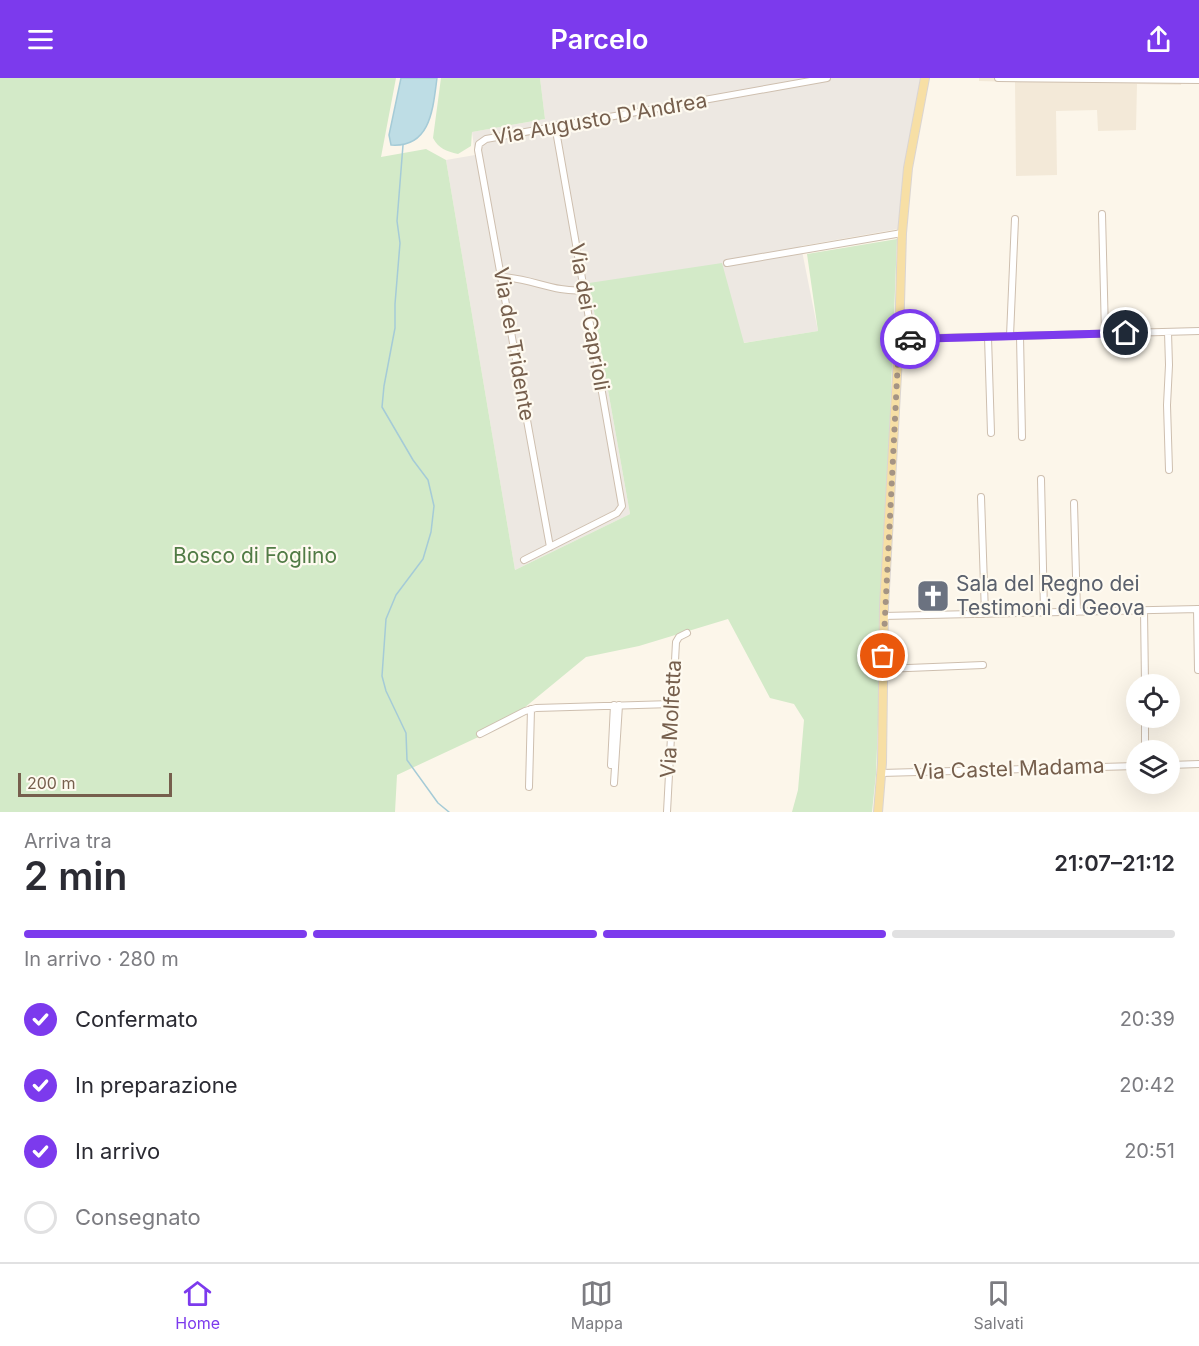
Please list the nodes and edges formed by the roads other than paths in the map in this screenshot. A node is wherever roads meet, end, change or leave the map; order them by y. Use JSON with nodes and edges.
{"nodes":[{"id":1,"x":827,"y":78,"type":"edge"},
{"id":2,"x":925,"y":78,"type":"edge"},
{"id":3,"x":998,"y":78,"type":"edge"},
{"id":4,"x":1037,"y":78,"type":"edge"},
{"id":5,"x":1098,"y":78,"type":"edge"},
{"id":6,"x":1130,"y":79,"type":"edge"},
{"id":7,"x":1178,"y":79,"type":"edge"},
{"id":8,"x":1199,"y":80,"type":"edge"},
{"id":9,"x":555,"y":125,"type":"junction"},
{"id":10,"x":480,"y":142,"type":"joint"},
{"id":11,"x":1102,"y":214,"type":"dead end"},
{"id":12,"x":1015,"y":219,"type":"dead end"},
{"id":13,"x":902,"y":233,"type":"junction"},
{"id":14,"x":727,"y":264,"type":"dead end"},
{"id":15,"x":502,"y":278,"type":"junction"},
{"id":16,"x":584,"y":290,"type":"junction"},
{"id":17,"x":1199,"y":331,"type":"edge"},
{"id":18,"x":1168,"y":332,"type":"junction"},
{"id":19,"x":1105,"y":333,"type":"junction"},
{"id":20,"x":1010,"y":336,"type":"junction"},
{"id":21,"x":1020,"y":336,"type":"junction"},
{"id":22,"x":988,"y":337,"type":"junction"},
{"id":23,"x":899,"y":339,"type":"junction"},
{"id":24,"x":991,"y":433,"type":"dead end"},
{"id":25,"x":1022,"y":437,"type":"dead end"},
{"id":26,"x":1169,"y":470,"type":"dead end"},
{"id":27,"x":1041,"y":479,"type":"dead end"},
{"id":28,"x":981,"y":497,"type":"dead end"},
{"id":29,"x":1074,"y":503,"type":"dead end"},
{"id":30,"x":550,"y":547,"type":"junction"},
{"id":31,"x":524,"y":560,"type":"dead end"},
{"id":32,"x":1198,"y":609,"type":"edge"},
{"id":33,"x":1144,"y":610,"type":"junction"},
{"id":34,"x":1044,"y":612,"type":"junction"},
{"id":35,"x":1077,"y":612,"type":"junction"},
{"id":36,"x":985,"y":614,"type":"junction"},
{"id":37,"x":883,"y":616,"type":"junction"},
{"id":38,"x":687,"y":633,"type":"dead end"},
{"id":39,"x":983,"y":665,"type":"dead end"},
{"id":40,"x":882,"y":669,"type":"junction"},
{"id":41,"x":1198,"y":670,"type":"edge"},
{"id":42,"x":1145,"y":674,"type":"edge"},
{"id":43,"x":672,"y":704,"type":"junction"},
{"id":44,"x":617,"y":705,"type":"junction"},
{"id":45,"x":531,"y":709,"type":"junction"},
{"id":46,"x":480,"y":734,"type":"dead end"},
{"id":47,"x":1199,"y":764,"type":"edge"},
{"id":48,"x":611,"y":765,"type":"dead end"},
{"id":49,"x":1180,"y":765,"type":"edge"},
{"id":50,"x":1126,"y":766,"type":"edge"},
{"id":51,"x":881,"y":773,"type":"junction"},
{"id":52,"x":614,"y":783,"type":"dead end"},
{"id":53,"x":530,"y":788,"type":"dead end"},
{"id":54,"x":667,"y":812,"type":"edge"},
{"id":55,"x":878,"y":812,"type":"edge"}],
"edges":[{"from":1,"to":9,"type":"street","name":"Via Augusto D'Andrea"},
{"from":2,"to":13,"type":"main road"},
{"from":3,"to":4,"type":"street"},
{"from":4,"to":5,"type":"street"},
{"from":5,"to":6,"type":"street"},
{"from":6,"to":7,"type":"street"},
{"from":7,"to":8,"type":"street"},
{"from":9,"to":10,"type":"street","name":"Via Augusto D'Andrea"},
{"from":9,"to":16,"type":"street","name":"Via dei Caprioli"},
{"from":10,"to":15,"type":"street","name":"Via del Tridente"},
{"from":11,"to":19,"type":"street"},
{"from":12,"to":20,"type":"street"},
{"from":13,"to":14,"type":"street"},
{"from":13,"to":23,"type":"main road"},
{"from":15,"to":16,"type":"street"},
{"from":15,"to":30,"type":"street","name":"Via del Tridente"},
{"from":16,"to":30,"type":"street","name":"Via dei Caprioli"},
{"from":17,"to":18,"type":"street"},
{"from":18,"to":19,"type":"street"},
{"from":18,"to":26,"type":"street"},
{"from":19,"to":21,"type":"street"},
{"from":20,"to":21,"type":"street"},
{"from":20,"to":22,"type":"street"},
{"from":21,"to":25,"type":"street"},
{"from":22,"to":23,"type":"street"},
{"from":22,"to":24,"type":"street"},
{"from":23,"to":37,"type":"main road"},
{"from":27,"to":34,"type":"street"},
{"from":28,"to":36,"type":"street"},
{"from":29,"to":35,"type":"street"},
{"from":30,"to":31,"type":"street"},
{"from":32,"to":33,"type":"street"},
{"from":32,"to":41,"type":"street"},
{"from":33,"to":35,"type":"street"},
{"from":33,"to":42,"type":"street"},
{"from":34,"to":35,"type":"street"},
{"from":34,"to":36,"type":"street"},
{"from":36,"to":37,"type":"street"},
{"from":37,"to":40,"type":"main road"},
{"from":38,"to":43,"type":"street","name":"Via Molfetta"},
{"from":39,"to":40,"type":"street"},
{"from":40,"to":51,"type":"main road"},
{"from":43,"to":44,"type":"street"},
{"from":43,"to":54,"type":"street","name":"Via Molfetta"},
{"from":44,"to":45,"type":"street"},
{"from":44,"to":48,"type":"street"},
{"from":44,"to":52,"type":"street"},
{"from":45,"to":46,"type":"street"},
{"from":45,"to":53,"type":"street"},
{"from":47,"to":49,"type":"street"},
{"from":50,"to":51,"type":"street","name":"Via Castel Madama"},
{"from":51,"to":55,"type":"main road"}]}
